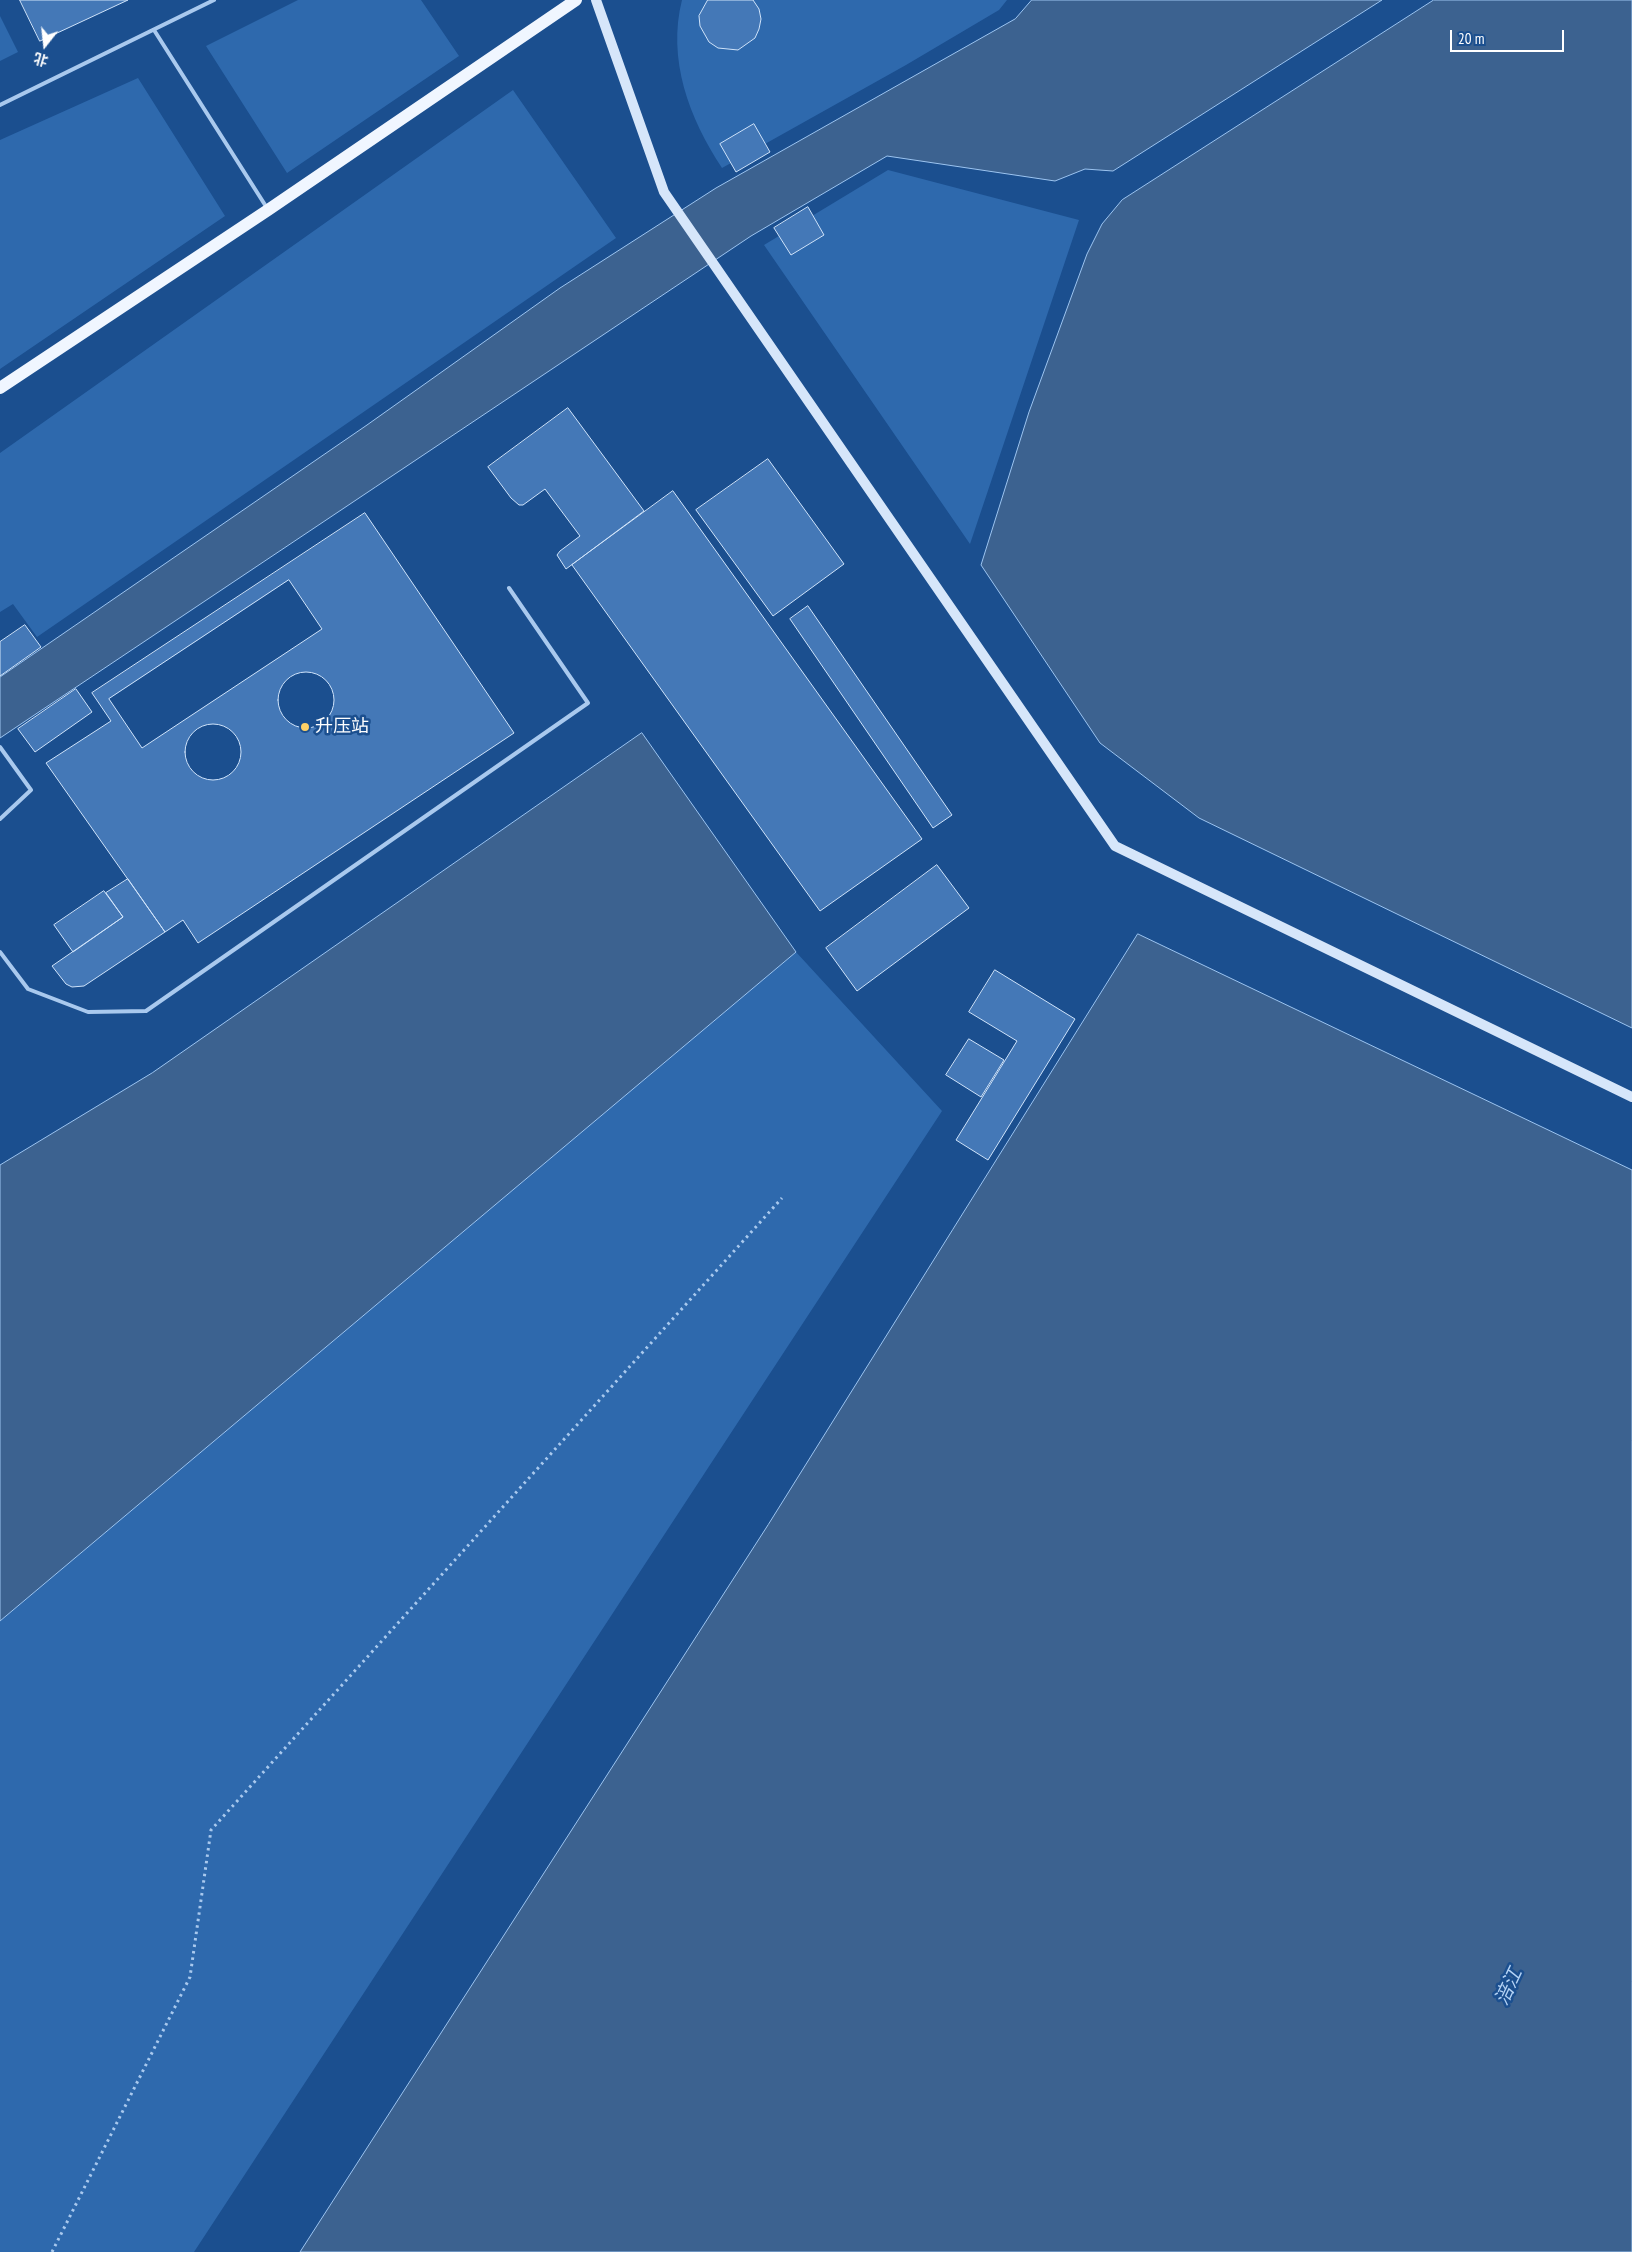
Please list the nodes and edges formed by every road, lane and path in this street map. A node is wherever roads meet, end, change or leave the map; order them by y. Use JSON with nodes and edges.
{"nodes":[{"id":1,"x":214,"y":0,"type":"edge"},
{"id":2,"x":576,"y":0,"type":"edge"},
{"id":3,"x":596,"y":0,"type":"edge"},
{"id":4,"x":154,"y":30,"type":"junction"},
{"id":5,"x":0,"y":105,"type":"edge"},
{"id":6,"x":268,"y":210,"type":"junction"},
{"id":7,"x":0,"y":388,"type":"edge"},
{"id":8,"x":509,"y":588,"type":"dead end"},
{"id":9,"x":0,"y":747,"type":"edge"},
{"id":10,"x":0,"y":819,"type":"edge"},
{"id":11,"x":0,"y":952,"type":"edge"},
{"id":12,"x":1632,"y":1097,"type":"edge"},
{"id":13,"x":782,"y":1198,"type":"dead end"},
{"id":14,"x":52,"y":2252,"type":"edge"}],
"edges":[{"from":1,"to":4,"type":"lane"},
{"from":2,"to":6,"type":"main road"},
{"from":3,"to":12,"type":"street"},
{"from":4,"to":5,"type":"lane"},
{"from":4,"to":6,"type":"lane"},
{"from":6,"to":7,"type":"main road"},
{"from":8,"to":11,"type":"lane"},
{"from":9,"to":10,"type":"lane"},
{"from":13,"to":14,"type":"path"}]}
